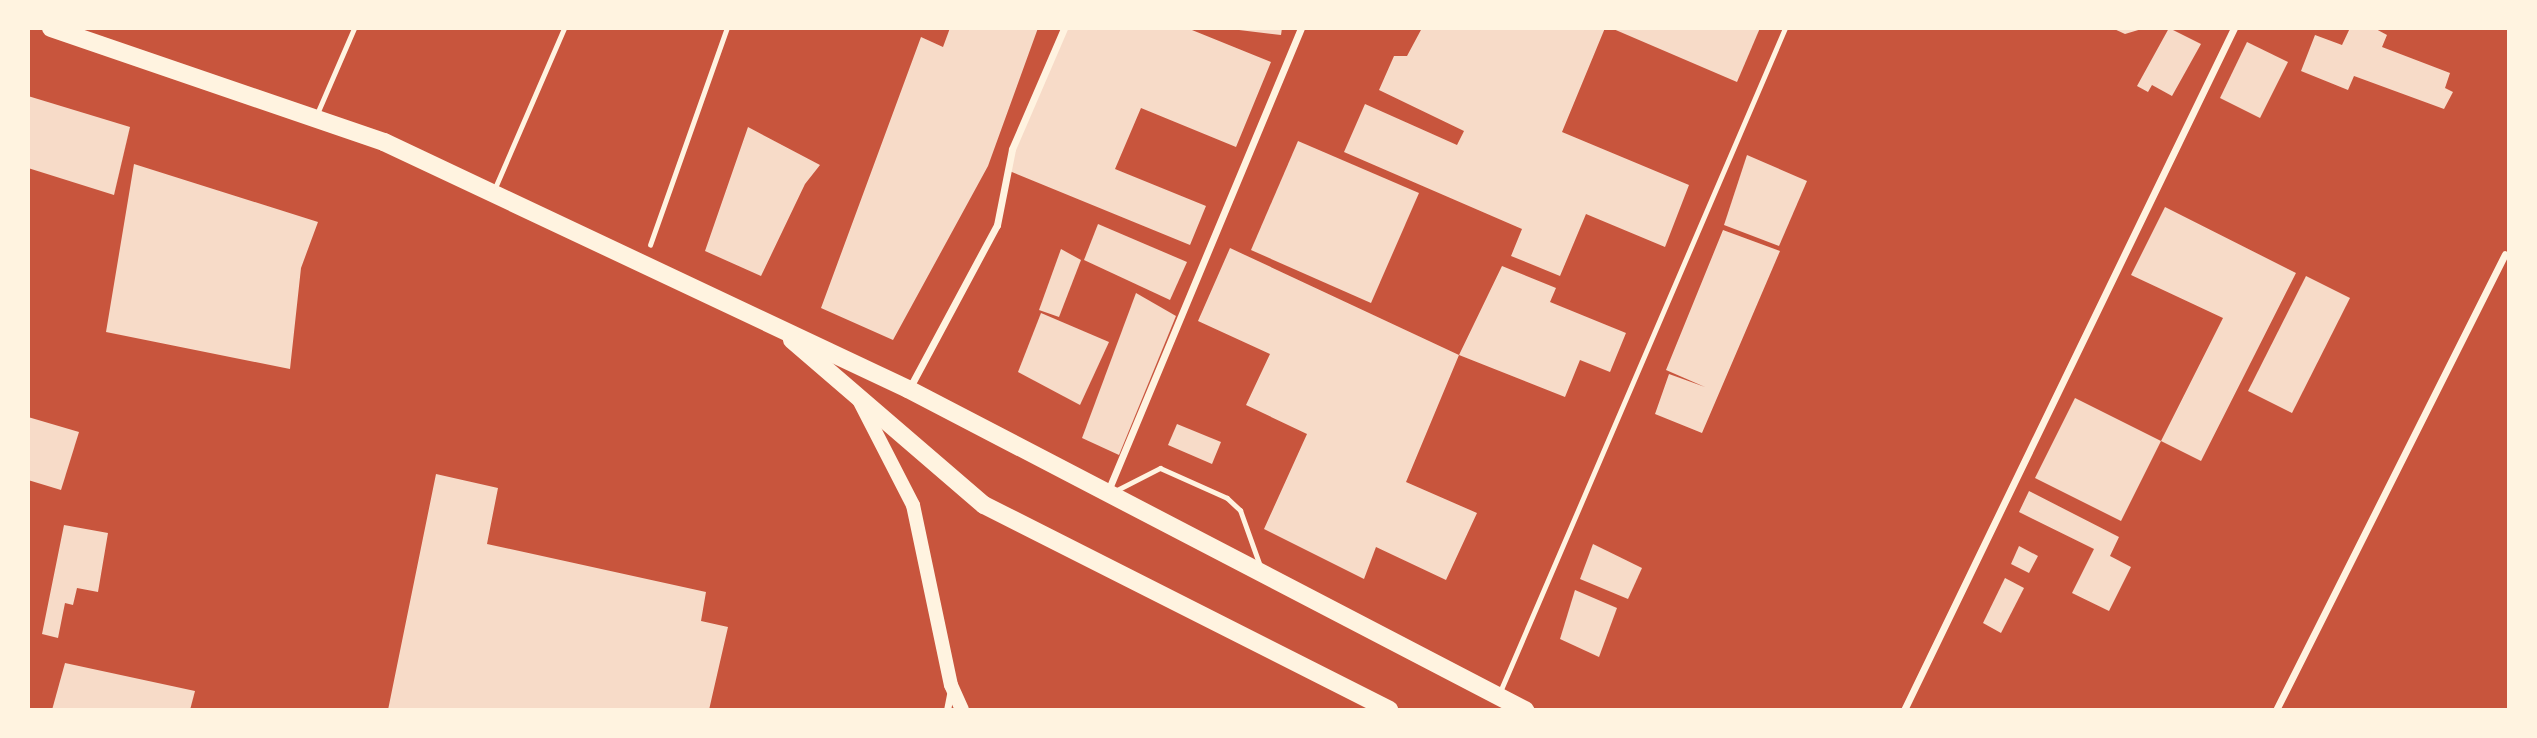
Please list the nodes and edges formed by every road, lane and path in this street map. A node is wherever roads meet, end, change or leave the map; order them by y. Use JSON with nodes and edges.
{"nodes":[{"id":1,"x":51,"y":28,"type":"edge"},
{"id":2,"x":354,"y":28,"type":"edge"},
{"id":3,"x":564,"y":28,"type":"edge"},
{"id":4,"x":727,"y":28,"type":"edge"},
{"id":5,"x":1064,"y":28,"type":"edge"},
{"id":6,"x":1301,"y":28,"type":"edge"},
{"id":7,"x":1785,"y":28,"type":"edge"},
{"id":8,"x":2234,"y":28,"type":"edge"},
{"id":9,"x":314,"y":118,"type":"junction"},
{"id":10,"x":493,"y":193,"type":"junction"},
{"id":11,"x":2505,"y":254,"type":"dead end"},
{"id":12,"x":643,"y":263,"type":"junction"},
{"id":13,"x":774,"y":324,"type":"junction"},
{"id":14,"x":908,"y":389,"type":"junction"},
{"id":15,"x":857,"y":396,"type":"junction"},
{"id":16,"x":1107,"y":495,"type":"junction"},
{"id":17,"x":1263,"y":576,"type":"junction"},
{"id":18,"x":951,"y":685,"type":"junction"},
{"id":19,"x":1498,"y":697,"type":"junction"},
{"id":20,"x":947,"y":710,"type":"edge"},
{"id":21,"x":961,"y":710,"type":"edge"},
{"id":22,"x":1389,"y":710,"type":"edge"},
{"id":23,"x":1525,"y":710,"type":"edge"},
{"id":24,"x":1904,"y":710,"type":"edge"},
{"id":25,"x":2276,"y":710,"type":"edge"}],
"edges":[{"from":1,"to":9,"type":"main road"},
{"from":2,"to":9,"type":"lane"},
{"from":3,"to":10,"type":"lane"},
{"from":4,"to":12,"type":"path"},
{"from":5,"to":14,"type":"street"},
{"from":6,"to":16,"type":"street"},
{"from":7,"to":19,"type":"lane"},
{"from":8,"to":24,"type":"street"},
{"from":9,"to":10,"type":"main road"},
{"from":10,"to":12,"type":"main road"},
{"from":11,"to":25,"type":"street"},
{"from":12,"to":13,"type":"main road"},
{"from":13,"to":14,"type":"main road"},
{"from":13,"to":15,"type":"main road"},
{"from":14,"to":16,"type":"main road"},
{"from":15,"to":18,"type":"main road"},
{"from":15,"to":22,"type":"main road"},
{"from":16,"to":17,"type":"main road"},
{"from":16,"to":17,"type":"lane"},
{"from":17,"to":19,"type":"main road"},
{"from":18,"to":20,"type":"street"},
{"from":18,"to":21,"type":"main road"},
{"from":19,"to":23,"type":"main road"}]}
